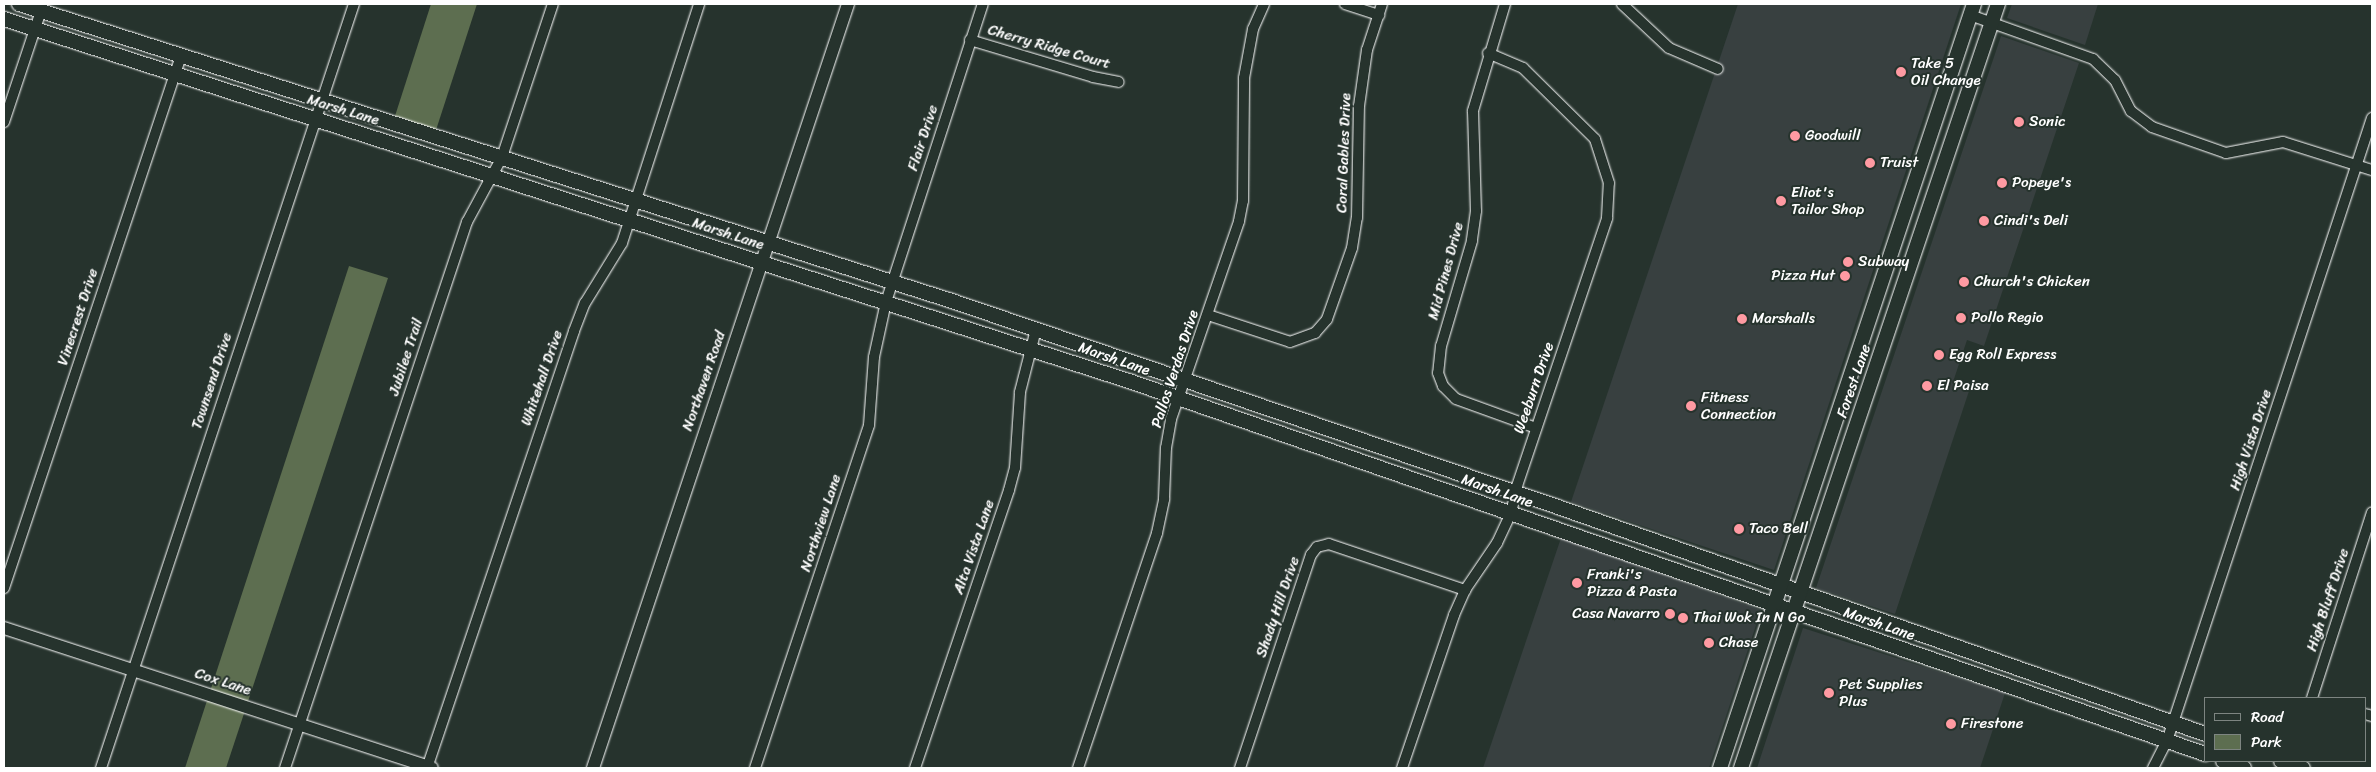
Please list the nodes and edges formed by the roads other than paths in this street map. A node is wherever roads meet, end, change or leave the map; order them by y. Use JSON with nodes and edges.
{"nodes":[{"id":1,"x":19,"y":4,"type":"edge"},
{"id":2,"x":354,"y":4,"type":"edge"},
{"id":3,"x":553,"y":4,"type":"edge"},
{"id":4,"x":699,"y":4,"type":"edge"},
{"id":5,"x":848,"y":4,"type":"edge"},
{"id":6,"x":983,"y":4,"type":"edge"},
{"id":7,"x":1264,"y":4,"type":"edge"},
{"id":8,"x":1345,"y":4,"type":"edge"},
{"id":9,"x":1382,"y":4,"type":"edge"},
{"id":10,"x":1505,"y":4,"type":"edge"},
{"id":11,"x":1622,"y":4,"type":"edge"},
{"id":12,"x":1998,"y":4,"type":"edge"},
{"id":13,"x":1972,"y":9,"type":"edge"},
{"id":14,"x":41,"y":11,"type":"junction"},
{"id":15,"x":1379,"y":15,"type":"junction"},
{"id":16,"x":4,"y":19,"type":"edge"},
{"id":17,"x":1992,"y":22,"type":"junction"},
{"id":18,"x":34,"y":29,"type":"junction"},
{"id":19,"x":970,"y":40,"type":"junction"},
{"id":20,"x":1488,"y":53,"type":"junction"},
{"id":21,"x":181,"y":56,"type":"junction"},
{"id":22,"x":1718,"y":69,"type":"dead end"},
{"id":23,"x":175,"y":74,"type":"junction"},
{"id":24,"x":1119,"y":82,"type":"dead end"},
{"id":25,"x":322,"y":100,"type":"junction"},
{"id":26,"x":314,"y":118,"type":"junction"},
{"id":27,"x":2372,"y":118,"type":"edge"},
{"id":28,"x":4,"y":122,"type":"edge"},
{"id":29,"x":1928,"y":138,"type":"junction"},
{"id":30,"x":1950,"y":146,"type":"junction"},
{"id":31,"x":502,"y":156,"type":"junction"},
{"id":32,"x":2357,"y":165,"type":"junction"},
{"id":33,"x":2372,"y":170,"type":"edge"},
{"id":34,"x":494,"y":175,"type":"junction"},
{"id":35,"x":636,"y":200,"type":"junction"},
{"id":36,"x":630,"y":219,"type":"junction"},
{"id":37,"x":769,"y":243,"type":"junction"},
{"id":38,"x":1888,"y":256,"type":"junction"},
{"id":39,"x":763,"y":262,"type":"junction"},
{"id":40,"x":1911,"y":263,"type":"junction"},
{"id":41,"x":893,"y":282,"type":"junction"},
{"id":42,"x":886,"y":302,"type":"junction"},
{"id":43,"x":1208,"y":315,"type":"junction"},
{"id":44,"x":1036,"y":329,"type":"junction"},
{"id":45,"x":1030,"y":348,"type":"junction"},
{"id":46,"x":1185,"y":380,"type":"junction"},
{"id":47,"x":1179,"y":398,"type":"junction"},
{"id":48,"x":1536,"y":428,"type":"junction"},
{"id":49,"x":1828,"y":437,"type":"junction"},
{"id":50,"x":1849,"y":445,"type":"junction"},
{"id":51,"x":1515,"y":493,"type":"junction"},
{"id":52,"x":2372,"y":512,"type":"edge"},
{"id":53,"x":1511,"y":513,"type":"junction"},
{"id":54,"x":1651,"y":541,"type":"junction"},
{"id":55,"x":1647,"y":560,"type":"junction"},
{"id":56,"x":1779,"y":586,"type":"junction"},
{"id":57,"x":4,"y":588,"type":"edge"},
{"id":58,"x":1465,"y":590,"type":"junction"},
{"id":59,"x":1800,"y":593,"type":"junction"},
{"id":60,"x":1774,"y":604,"type":"junction"},
{"id":61,"x":1794,"y":611,"type":"junction"},
{"id":62,"x":4,"y":628,"type":"edge"},
{"id":63,"x":1942,"y":642,"type":"junction"},
{"id":64,"x":1936,"y":661,"type":"junction"},
{"id":65,"x":133,"y":670,"type":"junction"},
{"id":66,"x":2080,"y":690,"type":"junction"},
{"id":67,"x":2314,"y":697,"type":"edge"},
{"id":68,"x":2074,"y":709,"type":"junction"},
{"id":69,"x":2173,"y":723,"type":"junction"},
{"id":70,"x":300,"y":725,"type":"junction"},
{"id":71,"x":2204,"y":734,"type":"edge"},
{"id":72,"x":2167,"y":741,"type":"junction"},
{"id":73,"x":2204,"y":754,"type":"edge"},
{"id":74,"x":1723,"y":762,"type":"edge"},
{"id":75,"x":2226,"y":762,"type":"edge"},
{"id":76,"x":1742,"y":765,"type":"edge"},
{"id":77,"x":101,"y":768,"type":"edge"},
{"id":78,"x":285,"y":768,"type":"edge"},
{"id":79,"x":429,"y":768,"type":"edge"},
{"id":80,"x":593,"y":768,"type":"edge"},
{"id":81,"x":755,"y":768,"type":"edge"},
{"id":82,"x":915,"y":768,"type":"edge"},
{"id":83,"x":1078,"y":768,"type":"edge"},
{"id":84,"x":1240,"y":768,"type":"edge"},
{"id":85,"x":1402,"y":768,"type":"edge"},
{"id":86,"x":2153,"y":768,"type":"edge"},
{"id":87,"x":2244,"y":768,"type":"edge"}],
"edges":[{"from":1,"to":14,"type":"main road","name":"Marsh Lane"},
{"from":2,"to":25,"type":"street","name":"Townsend Drive"},
{"from":3,"to":31,"type":"street","name":"Jubilee Trail"},
{"from":4,"to":35,"type":"street","name":"Whitehall Drive"},
{"from":5,"to":37,"type":"street","name":"Northaven Road"},
{"from":6,"to":19,"type":"street","name":"Flair Drive"},
{"from":7,"to":43,"type":"street","name":"Pallos Verdas Drive"},
{"from":8,"to":15,"type":"street"},
{"from":9,"to":15,"type":"street","name":"Coral Gables Drive"},
{"from":10,"to":20,"type":"street","name":"Mid Pines Drive"},
{"from":11,"to":22,"type":"street"},
{"from":12,"to":17,"type":"main road","name":"Forest Lane"},
{"from":13,"to":17,"type":"street"},
{"from":13,"to":29,"type":"main road","name":"Forest Lane"},
{"from":14,"to":18,"type":"street"},
{"from":14,"to":21,"type":"main road","name":"Marsh Lane"},
{"from":15,"to":43,"type":"street","name":"Coral Gables Drive"},
{"from":16,"to":18,"type":"main road","name":"Marsh Lane"},
{"from":17,"to":30,"type":"main road","name":"Forest Lane"},
{"from":17,"to":32,"type":"street"},
{"from":18,"to":23,"type":"main road","name":"Marsh Lane"},
{"from":18,"to":28,"type":"street"},
{"from":19,"to":24,"type":"street","name":"Cherry Ridge Court"},
{"from":19,"to":41,"type":"street","name":"Flair Drive"},
{"from":20,"to":48,"type":"street","name":"Weeburn Drive"},
{"from":20,"to":48,"type":"street","name":"Mid Pines Drive"},
{"from":21,"to":23,"type":"street","name":"Vinecrest Drive"},
{"from":21,"to":25,"type":"main road","name":"Marsh Lane"},
{"from":23,"to":26,"type":"main road","name":"Marsh Lane"},
{"from":23,"to":57,"type":"street","name":"Vinecrest Drive"},
{"from":25,"to":26,"type":"street","name":"Townsend Drive"},
{"from":25,"to":31,"type":"main road","name":"Marsh Lane"},
{"from":26,"to":34,"type":"main road","name":"Marsh Lane"},
{"from":26,"to":65,"type":"street","name":"Townsend Drive"},
{"from":27,"to":32,"type":"street","name":"High Vista Drive"},
{"from":29,"to":30,"type":"main road"},
{"from":29,"to":38,"type":"main road","name":"Forest Lane"},
{"from":30,"to":40,"type":"main road","name":"Forest Lane"},
{"from":31,"to":34,"type":"street","name":"Jubilee Trail"},
{"from":31,"to":35,"type":"main road","name":"Marsh Lane"},
{"from":32,"to":33,"type":"street"},
{"from":32,"to":69,"type":"street","name":"High Vista Drive"},
{"from":34,"to":36,"type":"main road","name":"Marsh Lane"},
{"from":34,"to":70,"type":"street","name":"Jubilee Trail"},
{"from":35,"to":36,"type":"street","name":"Whitehall Drive"},
{"from":35,"to":37,"type":"main road","name":"Marsh Lane"},
{"from":36,"to":39,"type":"main road","name":"Marsh Lane"},
{"from":36,"to":79,"type":"street","name":"Whitehall Drive"},
{"from":37,"to":39,"type":"street","name":"Northaven Road"},
{"from":37,"to":41,"type":"main road","name":"Marsh Lane"},
{"from":38,"to":40,"type":"main road"},
{"from":38,"to":49,"type":"main road","name":"Forest Lane"},
{"from":39,"to":42,"type":"main road","name":"Marsh Lane"},
{"from":39,"to":80,"type":"street","name":"Northaven Road"},
{"from":40,"to":50,"type":"main road","name":"Forest Lane"},
{"from":41,"to":42,"type":"street","name":"Northview Lane"},
{"from":41,"to":44,"type":"main road","name":"Marsh Lane"},
{"from":42,"to":45,"type":"main road","name":"Marsh Lane"},
{"from":42,"to":81,"type":"street","name":"Northview Lane"},
{"from":43,"to":46,"type":"street","name":"Pallos Verdas Drive"},
{"from":44,"to":45,"type":"street","name":"Alta Vista Lane"},
{"from":44,"to":46,"type":"main road","name":"Marsh Lane"},
{"from":45,"to":47,"type":"main road","name":"Marsh Lane"},
{"from":45,"to":82,"type":"street","name":"Alta Vista Lane"},
{"from":46,"to":47,"type":"street","name":"Pallos Verdas Drive"},
{"from":46,"to":51,"type":"main road","name":"Marsh Lane"},
{"from":47,"to":53,"type":"main road","name":"Marsh Lane"},
{"from":47,"to":83,"type":"street","name":"Pallos Verdas Drive"},
{"from":48,"to":51,"type":"street","name":"Weeburn Drive"},
{"from":49,"to":50,"type":"main road"},
{"from":49,"to":56,"type":"main road","name":"Forest Lane"},
{"from":50,"to":59,"type":"main road","name":"Forest Lane"},
{"from":51,"to":53,"type":"street","name":"Weeburn Drive"},
{"from":51,"to":54,"type":"main road","name":"Marsh Lane"},
{"from":52,"to":67,"type":"street","name":"High Bluff Drive"},
{"from":53,"to":55,"type":"main road","name":"Marsh Lane"},
{"from":53,"to":58,"type":"street","name":"Weeburn Drive"},
{"from":54,"to":55,"type":"main road"},
{"from":54,"to":56,"type":"main road","name":"Marsh Lane"},
{"from":55,"to":60,"type":"main road","name":"Marsh Lane"},
{"from":56,"to":59,"type":"main road","name":"Marsh Lane"},
{"from":56,"to":60,"type":"main road","name":"Forest Lane"},
{"from":58,"to":84,"type":"street","name":"Shady Hill Drive"},
{"from":58,"to":85,"type":"street","name":"Weeburn Drive"},
{"from":59,"to":61,"type":"main road","name":"Forest Lane"},
{"from":59,"to":63,"type":"main road","name":"Marsh Lane"},
{"from":60,"to":61,"type":"main road","name":"Marsh Lane"},
{"from":60,"to":74,"type":"main road","name":"Forest Lane"},
{"from":61,"to":64,"type":"main road","name":"Marsh Lane"},
{"from":61,"to":76,"type":"main road","name":"Forest Lane"},
{"from":62,"to":65,"type":"street","name":"Cox Lane"},
{"from":63,"to":64,"type":"main road"},
{"from":63,"to":66,"type":"main road","name":"Marsh Lane"},
{"from":64,"to":68,"type":"main road","name":"Marsh Lane"},
{"from":65,"to":70,"type":"street","name":"Cox Lane"},
{"from":65,"to":77,"type":"street","name":"Townsend Drive"},
{"from":66,"to":68,"type":"main road"},
{"from":66,"to":69,"type":"main road","name":"Marsh Lane"},
{"from":68,"to":72,"type":"main road","name":"Marsh Lane"},
{"from":69,"to":71,"type":"main road","name":"Marsh Lane"},
{"from":69,"to":72,"type":"street","name":"High Vista Drive"},
{"from":70,"to":78,"type":"street","name":"Jubilee Trail"},
{"from":70,"to":79,"type":"street","name":"Cox Lane"},
{"from":72,"to":73,"type":"main road","name":"Marsh Lane"},
{"from":72,"to":86,"type":"street","name":"High Vista Drive"},
{"from":74,"to":76,"type":"main road"},
{"from":75,"to":87,"type":"main road"}]}
